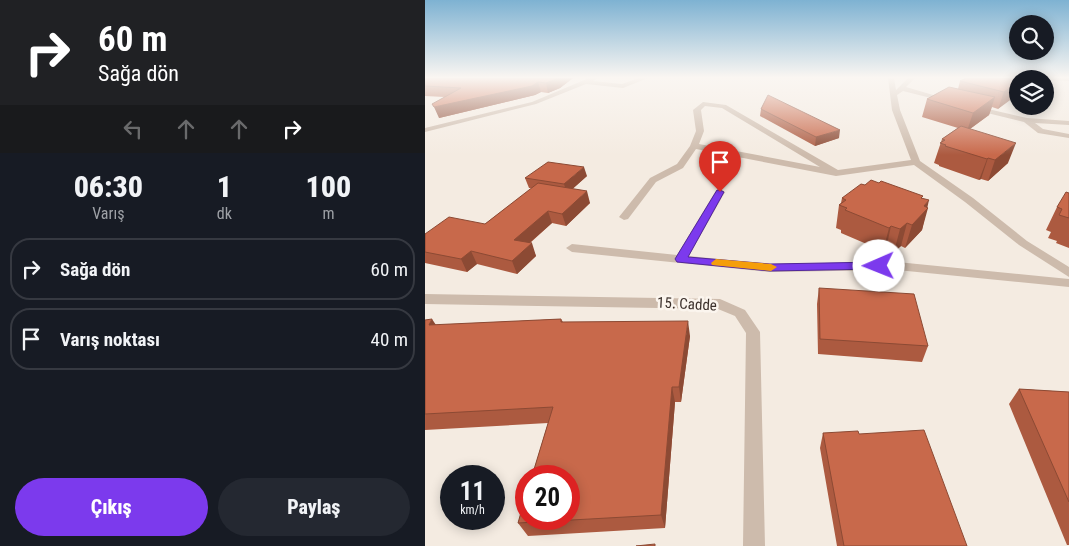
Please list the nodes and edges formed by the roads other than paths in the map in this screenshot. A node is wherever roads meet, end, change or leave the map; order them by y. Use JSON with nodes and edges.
{"nodes":[{"id":1,"x":532,"y":103,"type":"edge"},
{"id":2,"x":709,"y":103,"type":"edge"},
{"id":3,"x":716,"y":103,"type":"edge"},
{"id":4,"x":895,"y":103,"type":"edge"},
{"id":5,"x":969,"y":106,"type":"edge"},
{"id":6,"x":1027,"y":120,"type":"junction"},
{"id":7,"x":1069,"y":123,"type":"edge"},
{"id":8,"x":425,"y":130,"type":"edge"},
{"id":9,"x":1069,"y":136,"type":"edge"},
{"id":10,"x":694,"y":146,"type":"junction"},
{"id":11,"x":916,"y":162,"type":"junction"},
{"id":12,"x":835,"y":173,"type":"junction"},
{"id":13,"x":720,"y":192,"type":"dead end"},
{"id":14,"x":624,"y":216,"type":"dead end"},
{"id":15,"x":572,"y":248,"type":"dead end"},
{"id":16,"x":681,"y":259,"type":"junction"},
{"id":17,"x":1069,"y":272,"type":"edge"},
{"id":18,"x":1069,"y":282,"type":"edge"},
{"id":19,"x":425,"y":299,"type":"edge"},
{"id":20,"x":754,"y":546,"type":"edge"}],
"edges":[{"from":1,"to":8,"type":"street"},
{"from":2,"to":10,"type":"street"},
{"from":3,"to":12,"type":"street"},
{"from":4,"to":11,"type":"street"},
{"from":5,"to":6,"type":"street"},
{"from":6,"to":7,"type":"street"},
{"from":6,"to":9,"type":"street"},
{"from":10,"to":12,"type":"street"},
{"from":10,"to":14,"type":"street"},
{"from":11,"to":12,"type":"street"},
{"from":11,"to":17,"type":"street"},
{"from":13,"to":16,"type":"street"},
{"from":15,"to":16,"type":"street"},
{"from":16,"to":18,"type":"street"},
{"from":19,"to":20,"type":"street","name":"15. Cadde"}]}
